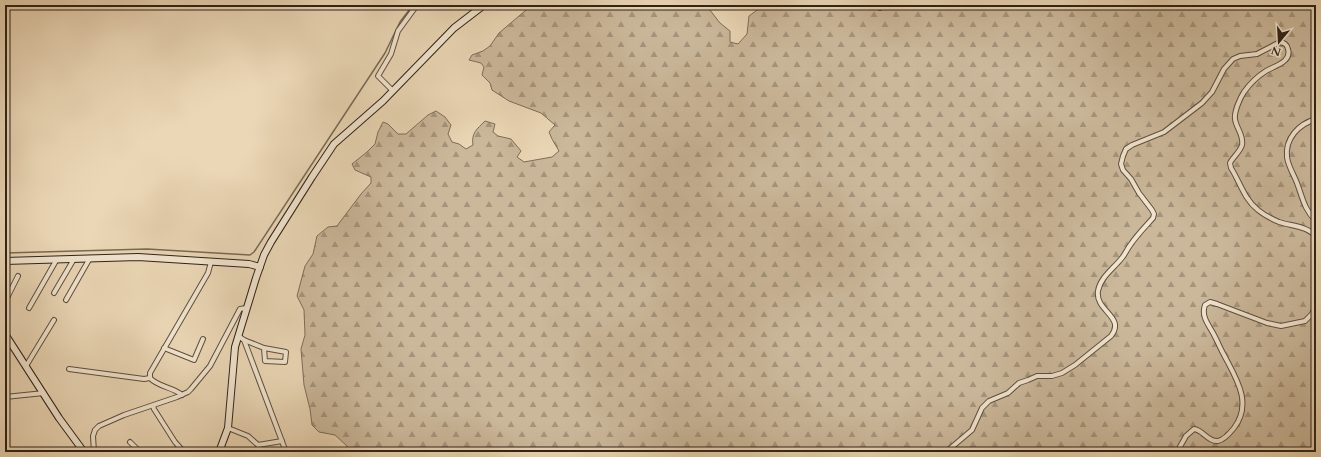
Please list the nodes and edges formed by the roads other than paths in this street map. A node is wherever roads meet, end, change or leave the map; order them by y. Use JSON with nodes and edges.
{"nodes":[{"id":1,"x":417,"y":5,"type":"edge"},
{"id":2,"x":484,"y":5,"type":"edge"},
{"id":3,"x":393,"y":91,"type":"junction"},
{"id":4,"x":1316,"y":119,"type":"edge"},
{"id":5,"x":1316,"y":221,"type":"edge"},
{"id":6,"x":1316,"y":237,"type":"edge"},
{"id":7,"x":90,"y":258,"type":"junction"},
{"id":8,"x":57,"y":259,"type":"junction"},
{"id":9,"x":74,"y":259,"type":"junction"},
{"id":10,"x":5,"y":261,"type":"edge"},
{"id":11,"x":211,"y":262,"type":"junction"},
{"id":12,"x":260,"y":267,"type":"junction"},
{"id":13,"x":18,"y":276,"type":"dead end"},
{"id":14,"x":54,"y":293,"type":"dead end"},
{"id":15,"x":66,"y":300,"type":"dead end"},
{"id":16,"x":5,"y":302,"type":"edge"},
{"id":17,"x":1316,"y":305,"type":"edge"},
{"id":18,"x":29,"y":308,"type":"dead end"},
{"id":19,"x":246,"y":308,"type":"junction"},
{"id":20,"x":54,"y":320,"type":"dead end"},
{"id":21,"x":5,"y":334,"type":"edge"},
{"id":22,"x":238,"y":336,"type":"junction"},
{"id":23,"x":203,"y":339,"type":"dead end"},
{"id":24,"x":244,"y":340,"type":"junction"},
{"id":25,"x":164,"y":348,"type":"junction"},
{"id":26,"x":264,"y":348,"type":"junction"},
{"id":27,"x":26,"y":366,"type":"junction"},
{"id":28,"x":69,"y":369,"type":"dead end"},
{"id":29,"x":150,"y":378,"type":"junction"},
{"id":30,"x":44,"y":393,"type":"junction"},
{"id":31,"x":182,"y":395,"type":"junction"},
{"id":32,"x":5,"y":397,"type":"edge"},
{"id":33,"x":153,"y":406,"type":"junction"},
{"id":34,"x":228,"y":428,"type":"junction"},
{"id":35,"x":282,"y":441,"type":"junction"},
{"id":36,"x":130,"y":442,"type":"dead end"},
{"id":37,"x":84,"y":452,"type":"edge"},
{"id":38,"x":94,"y":452,"type":"edge"},
{"id":39,"x":140,"y":452,"type":"edge"},
{"id":40,"x":184,"y":452,"type":"edge"},
{"id":41,"x":219,"y":452,"type":"edge"},
{"id":42,"x":286,"y":452,"type":"edge"},
{"id":43,"x":946,"y":452,"type":"edge"},
{"id":44,"x":1177,"y":452,"type":"edge"}],
"edges":[{"from":1,"to":3,"type":"street"},
{"from":2,"to":3,"type":"street"},
{"from":3,"to":12,"type":"street"},
{"from":4,"to":5,"type":"street"},
{"from":6,"to":43,"type":"street"},
{"from":7,"to":9,"type":"street"},
{"from":7,"to":11,"type":"street"},
{"from":7,"to":15,"type":"street"},
{"from":8,"to":9,"type":"street"},
{"from":8,"to":10,"type":"street"},
{"from":8,"to":18,"type":"street"},
{"from":9,"to":14,"type":"street"},
{"from":11,"to":12,"type":"street"},
{"from":11,"to":25,"type":"street"},
{"from":12,"to":19,"type":"street"},
{"from":13,"to":16,"type":"street"},
{"from":17,"to":44,"type":"street"},
{"from":19,"to":22,"type":"street"},
{"from":19,"to":31,"type":"street"},
{"from":20,"to":27,"type":"street"},
{"from":21,"to":27,"type":"street"},
{"from":22,"to":24,"type":"street"},
{"from":22,"to":34,"type":"street"},
{"from":23,"to":25,"type":"street"},
{"from":24,"to":26,"type":"street"},
{"from":24,"to":35,"type":"street"},
{"from":25,"to":29,"type":"street"},
{"from":26,"to":26,"type":"street"},
{"from":27,"to":30,"type":"street"},
{"from":28,"to":29,"type":"street"},
{"from":29,"to":31,"type":"street"},
{"from":30,"to":32,"type":"street"},
{"from":30,"to":37,"type":"street"},
{"from":31,"to":33,"type":"street"},
{"from":33,"to":38,"type":"street"},
{"from":33,"to":40,"type":"street"},
{"from":34,"to":35,"type":"street"},
{"from":34,"to":41,"type":"street"},
{"from":35,"to":42,"type":"street"},
{"from":36,"to":39,"type":"street"}]}
